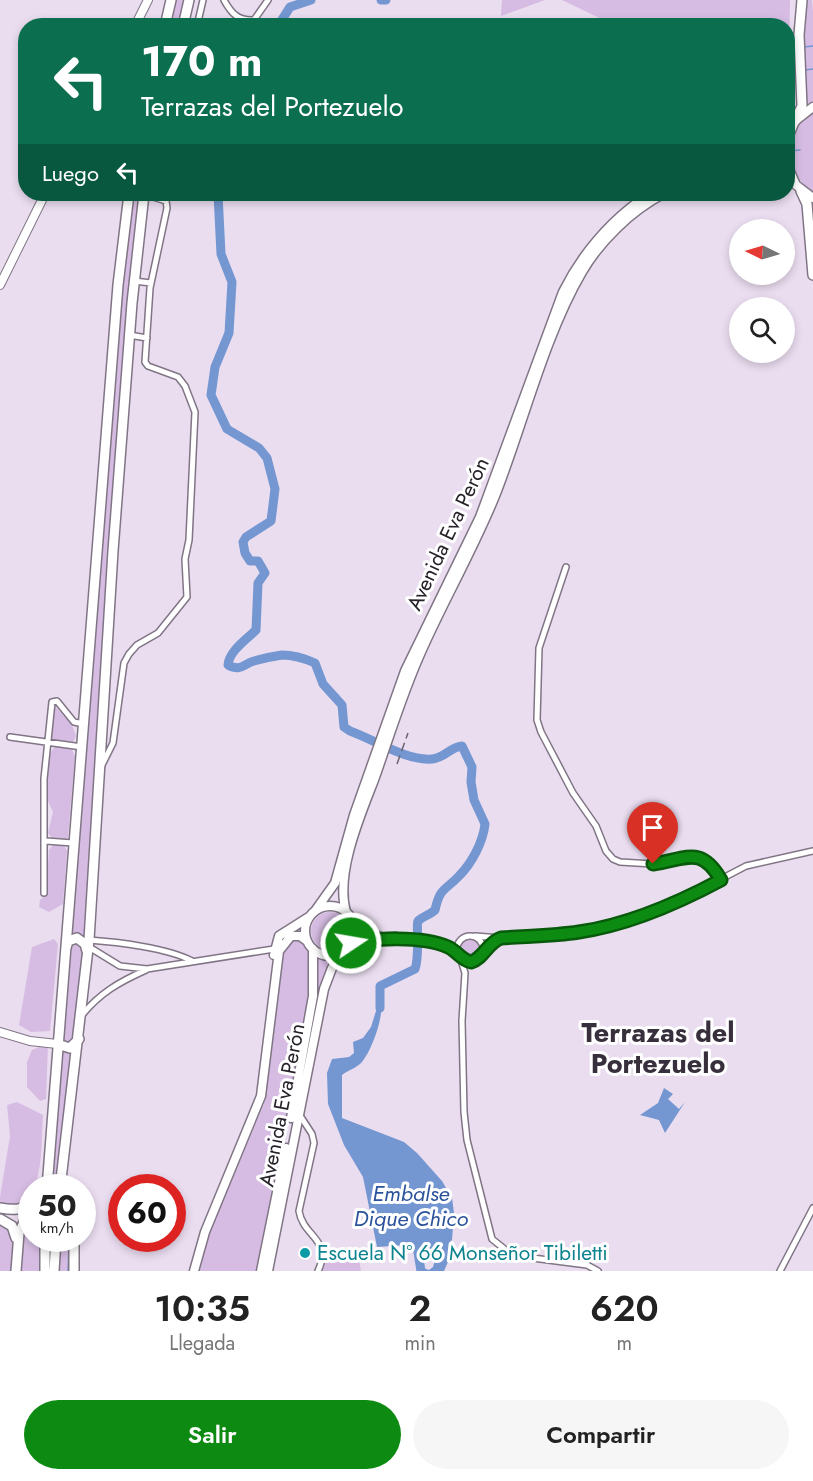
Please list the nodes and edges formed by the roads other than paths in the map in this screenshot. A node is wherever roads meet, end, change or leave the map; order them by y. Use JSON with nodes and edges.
{"nodes":[{"id":1,"x":148,"y":0,"type":"edge"},
{"id":2,"x":171,"y":0,"type":"edge"},
{"id":3,"x":189,"y":0,"type":"edge"},
{"id":4,"x":203,"y":0,"type":"edge"},
{"id":5,"x":224,"y":0,"type":"edge"},
{"id":6,"x":268,"y":0,"type":"edge"},
{"id":7,"x":802,"y":0,"type":"edge"},
{"id":8,"x":139,"y":18,"type":"edge"},
{"id":9,"x":167,"y":18,"type":"edge"},
{"id":10,"x":185,"y":18,"type":"edge"},
{"id":11,"x":198,"y":18,"type":"edge"},
{"id":12,"x":243,"y":18,"type":"edge"},
{"id":13,"x":255,"y":18,"type":"edge"},
{"id":14,"x":813,"y":107,"type":"edge"},
{"id":15,"x":795,"y":121,"type":"joint"},
{"id":16,"x":795,"y":184,"type":"edge"},
{"id":17,"x":801,"y":191,"type":"junction"},
{"id":18,"x":813,"y":198,"type":"edge"},
{"id":19,"x":42,"y":201,"type":"edge"},
{"id":20,"x":128,"y":201,"type":"edge"},
{"id":21,"x":143,"y":201,"type":"edge"},
{"id":22,"x":166,"y":201,"type":"edge"},
{"id":23,"x":641,"y":201,"type":"edge"},
{"id":24,"x":654,"y":201,"type":"edge"},
{"id":25,"x":813,"y":274,"type":"edge"},
{"id":26,"x":134,"y":281,"type":"junction"},
{"id":27,"x":151,"y":283,"type":"junction"},
{"id":28,"x":0,"y":285,"type":"edge"},
{"id":29,"x":129,"y":335,"type":"junction"},
{"id":30,"x":147,"y":338,"type":"junction"},
{"id":31,"x":566,"y":567,"type":"dead end"},
{"id":32,"x":84,"y":724,"type":"junction"},
{"id":33,"x":390,"y":724,"type":"junction"},
{"id":34,"x":10,"y":737,"type":"dead end"},
{"id":35,"x":47,"y":743,"type":"junction"},
{"id":36,"x":82,"y":747,"type":"junction"},
{"id":37,"x":376,"y":763,"type":"junction"},
{"id":38,"x":99,"y":770,"type":"junction"},
{"id":39,"x":46,"y":841,"type":"junction"},
{"id":40,"x":73,"y":843,"type":"junction"},
{"id":41,"x":813,"y":851,"type":"edge"},
{"id":42,"x":721,"y":880,"type":"junction"},
{"id":43,"x":44,"y":893,"type":"dead end"},
{"id":44,"x":312,"y":914,"type":"junction"},
{"id":45,"x":348,"y":914,"type":"junction"},
{"id":46,"x":476,"y":936,"type":"junction"},
{"id":47,"x":501,"y":938,"type":"junction"},
{"id":48,"x":391,"y":939,"type":"junction"},
{"id":49,"x":460,"y":940,"type":"junction"},
{"id":50,"x":307,"y":941,"type":"junction"},
{"id":51,"x":89,"y":944,"type":"junction"},
{"id":52,"x":441,"y":945,"type":"junction"},
{"id":53,"x":274,"y":949,"type":"junction"},
{"id":54,"x":313,"y":949,"type":"junction"},
{"id":55,"x":346,"y":950,"type":"junction"},
{"id":56,"x":484,"y":951,"type":"junction"},
{"id":57,"x":64,"y":955,"type":"junction"},
{"id":58,"x":460,"y":956,"type":"junction"},
{"id":59,"x":475,"y":961,"type":"junction"},
{"id":60,"x":192,"y":962,"type":"junction"},
{"id":61,"x":87,"y":963,"type":"junction"},
{"id":62,"x":147,"y":969,"type":"junction"},
{"id":63,"x":274,"y":971,"type":"junction"},
{"id":64,"x":465,"y":974,"type":"junction"},
{"id":65,"x":82,"y":1015,"type":"junction"},
{"id":66,"x":0,"y":1032,"type":"edge"},
{"id":67,"x":79,"y":1039,"type":"junction"},
{"id":68,"x":57,"y":1044,"type":"junction"},
{"id":69,"x":70,"y":1109,"type":"junction"},
{"id":70,"x":298,"y":1113,"type":"junction"},
{"id":71,"x":51,"y":1125,"type":"junction"},
{"id":72,"x":45,"y":1174,"type":"edge"},
{"id":73,"x":48,"y":1174,"type":"edge"},
{"id":74,"x":62,"y":1174,"type":"edge"},
{"id":75,"x":66,"y":1174,"type":"edge"},
{"id":76,"x":0,"y":1208,"type":"edge"},
{"id":77,"x":18,"y":1208,"type":"edge"},
{"id":78,"x":813,"y":1208,"type":"edge"},
{"id":79,"x":0,"y":1219,"type":"edge"},
{"id":80,"x":18,"y":1241,"type":"edge"},
{"id":81,"x":17,"y":1249,"type":"junction"},
{"id":82,"x":45,"y":1252,"type":"edge"},
{"id":83,"x":55,"y":1252,"type":"edge"},
{"id":84,"x":74,"y":1252,"type":"edge"},
{"id":85,"x":16,"y":1271,"type":"edge"},
{"id":86,"x":45,"y":1271,"type":"edge"},
{"id":87,"x":54,"y":1271,"type":"edge"},
{"id":88,"x":74,"y":1271,"type":"edge"},
{"id":89,"x":194,"y":1271,"type":"edge"},
{"id":90,"x":261,"y":1271,"type":"edge"},
{"id":91,"x":268,"y":1271,"type":"edge"},
{"id":92,"x":318,"y":1271,"type":"edge"},
{"id":93,"x":597,"y":1271,"type":"edge"},
{"id":94,"x":780,"y":1271,"type":"edge"}],
"edges":[{"from":1,"to":8,"type":"main road"},
{"from":2,"to":9,"type":"highway"},
{"from":3,"to":10,"type":"highway"},
{"from":4,"to":11,"type":"street"},
{"from":5,"to":12,"type":"street"},
{"from":6,"to":13,"type":"street"},
{"from":7,"to":15,"type":"highway"},
{"from":14,"to":15,"type":"main road"},
{"from":16,"to":17,"type":"main road"},
{"from":17,"to":18,"type":"main road"},
{"from":17,"to":25,"type":"highway"},
{"from":19,"to":28,"type":"main road"},
{"from":20,"to":32,"type":"highway"},
{"from":21,"to":26,"type":"highway"},
{"from":22,"to":27,"type":"street"},
{"from":23,"to":33,"type":"main road","name":"Avenida Eva Perón"},
{"from":24,"to":33,"type":"main road","name":"Avenida Eva Perón"},
{"from":26,"to":27,"type":"street"},
{"from":26,"to":29,"type":"highway"},
{"from":27,"to":30,"type":"street"},
{"from":29,"to":30,"type":"street"},
{"from":29,"to":38,"type":"highway"},
{"from":30,"to":38,"type":"street"},
{"from":31,"to":42,"type":"street"},
{"from":32,"to":35,"type":"street"},
{"from":32,"to":36,"type":"highway"},
{"from":33,"to":37,"type":"main road","name":"Avenida Eva Perón"},
{"from":34,"to":35,"type":"street"},
{"from":35,"to":36,"type":"street"},
{"from":35,"to":39,"type":"street"},
{"from":36,"to":40,"type":"highway"},
{"from":37,"to":44,"type":"main road","name":"Avenida Eva Perón"},
{"from":37,"to":45,"type":"main road","name":"Avenida Eva Perón"},
{"from":38,"to":51,"type":"highway"},
{"from":39,"to":40,"type":"street"},
{"from":39,"to":43,"type":"street"},
{"from":40,"to":57,"type":"highway"},
{"from":41,"to":42,"type":"street"},
{"from":42,"to":47,"type":"street"},
{"from":44,"to":45,"type":"main road"},
{"from":44,"to":50,"type":"main road"},
{"from":44,"to":53,"type":"main road"},
{"from":45,"to":48,"type":"street"},
{"from":45,"to":55,"type":"main road"},
{"from":46,"to":47,"type":"street"},
{"from":46,"to":49,"type":"street"},
{"from":46,"to":56,"type":"street"},
{"from":47,"to":56,"type":"street"},
{"from":48,"to":52,"type":"street"},
{"from":48,"to":55,"type":"street"},
{"from":49,"to":52,"type":"street"},
{"from":49,"to":58,"type":"street"},
{"from":50,"to":54,"type":"main road"},
{"from":50,"to":63,"type":"main road"},
{"from":51,"to":60,"type":"street"},
{"from":51,"to":61,"type":"highway"},
{"from":51,"to":62,"type":"street"},
{"from":52,"to":58,"type":"street"},
{"from":53,"to":60,"type":"street"},
{"from":53,"to":63,"type":"main road"},
{"from":54,"to":55,"type":"main road"},
{"from":54,"to":90,"type":"main road","name":"Avenida Eva Perón"},
{"from":55,"to":70,"type":"main road","name":"Avenida Eva Perón"},
{"from":56,"to":59,"type":"street"},
{"from":57,"to":61,"type":"highway"},
{"from":57,"to":68,"type":"highway"},
{"from":58,"to":59,"type":"street"},
{"from":58,"to":64,"type":"street"},
{"from":59,"to":64,"type":"street"},
{"from":60,"to":62,"type":"street"},
{"from":61,"to":65,"type":"highway"},
{"from":62,"to":65,"type":"street"},
{"from":63,"to":89,"type":"main road"},
{"from":64,"to":93,"type":"street"},
{"from":65,"to":67,"type":"highway"},
{"from":66,"to":68,"type":"main road"},
{"from":67,"to":68,"type":"highway"},
{"from":67,"to":69,"type":"highway"},
{"from":68,"to":71,"type":"highway"},
{"from":69,"to":74,"type":"highway"},
{"from":69,"to":75,"type":"highway"},
{"from":70,"to":91,"type":"main road","name":"Avenida Eva Perón"},
{"from":70,"to":92,"type":"street"},
{"from":71,"to":72,"type":"highway"},
{"from":71,"to":73,"type":"highway"},
{"from":76,"to":77,"type":"highway"},
{"from":78,"to":94,"type":"street"},
{"from":79,"to":81,"type":"highway"},
{"from":80,"to":81,"type":"highway"},
{"from":81,"to":85,"type":"highway"},
{"from":82,"to":86,"type":"highway"},
{"from":83,"to":87,"type":"highway"},
{"from":84,"to":88,"type":"highway"}]}
